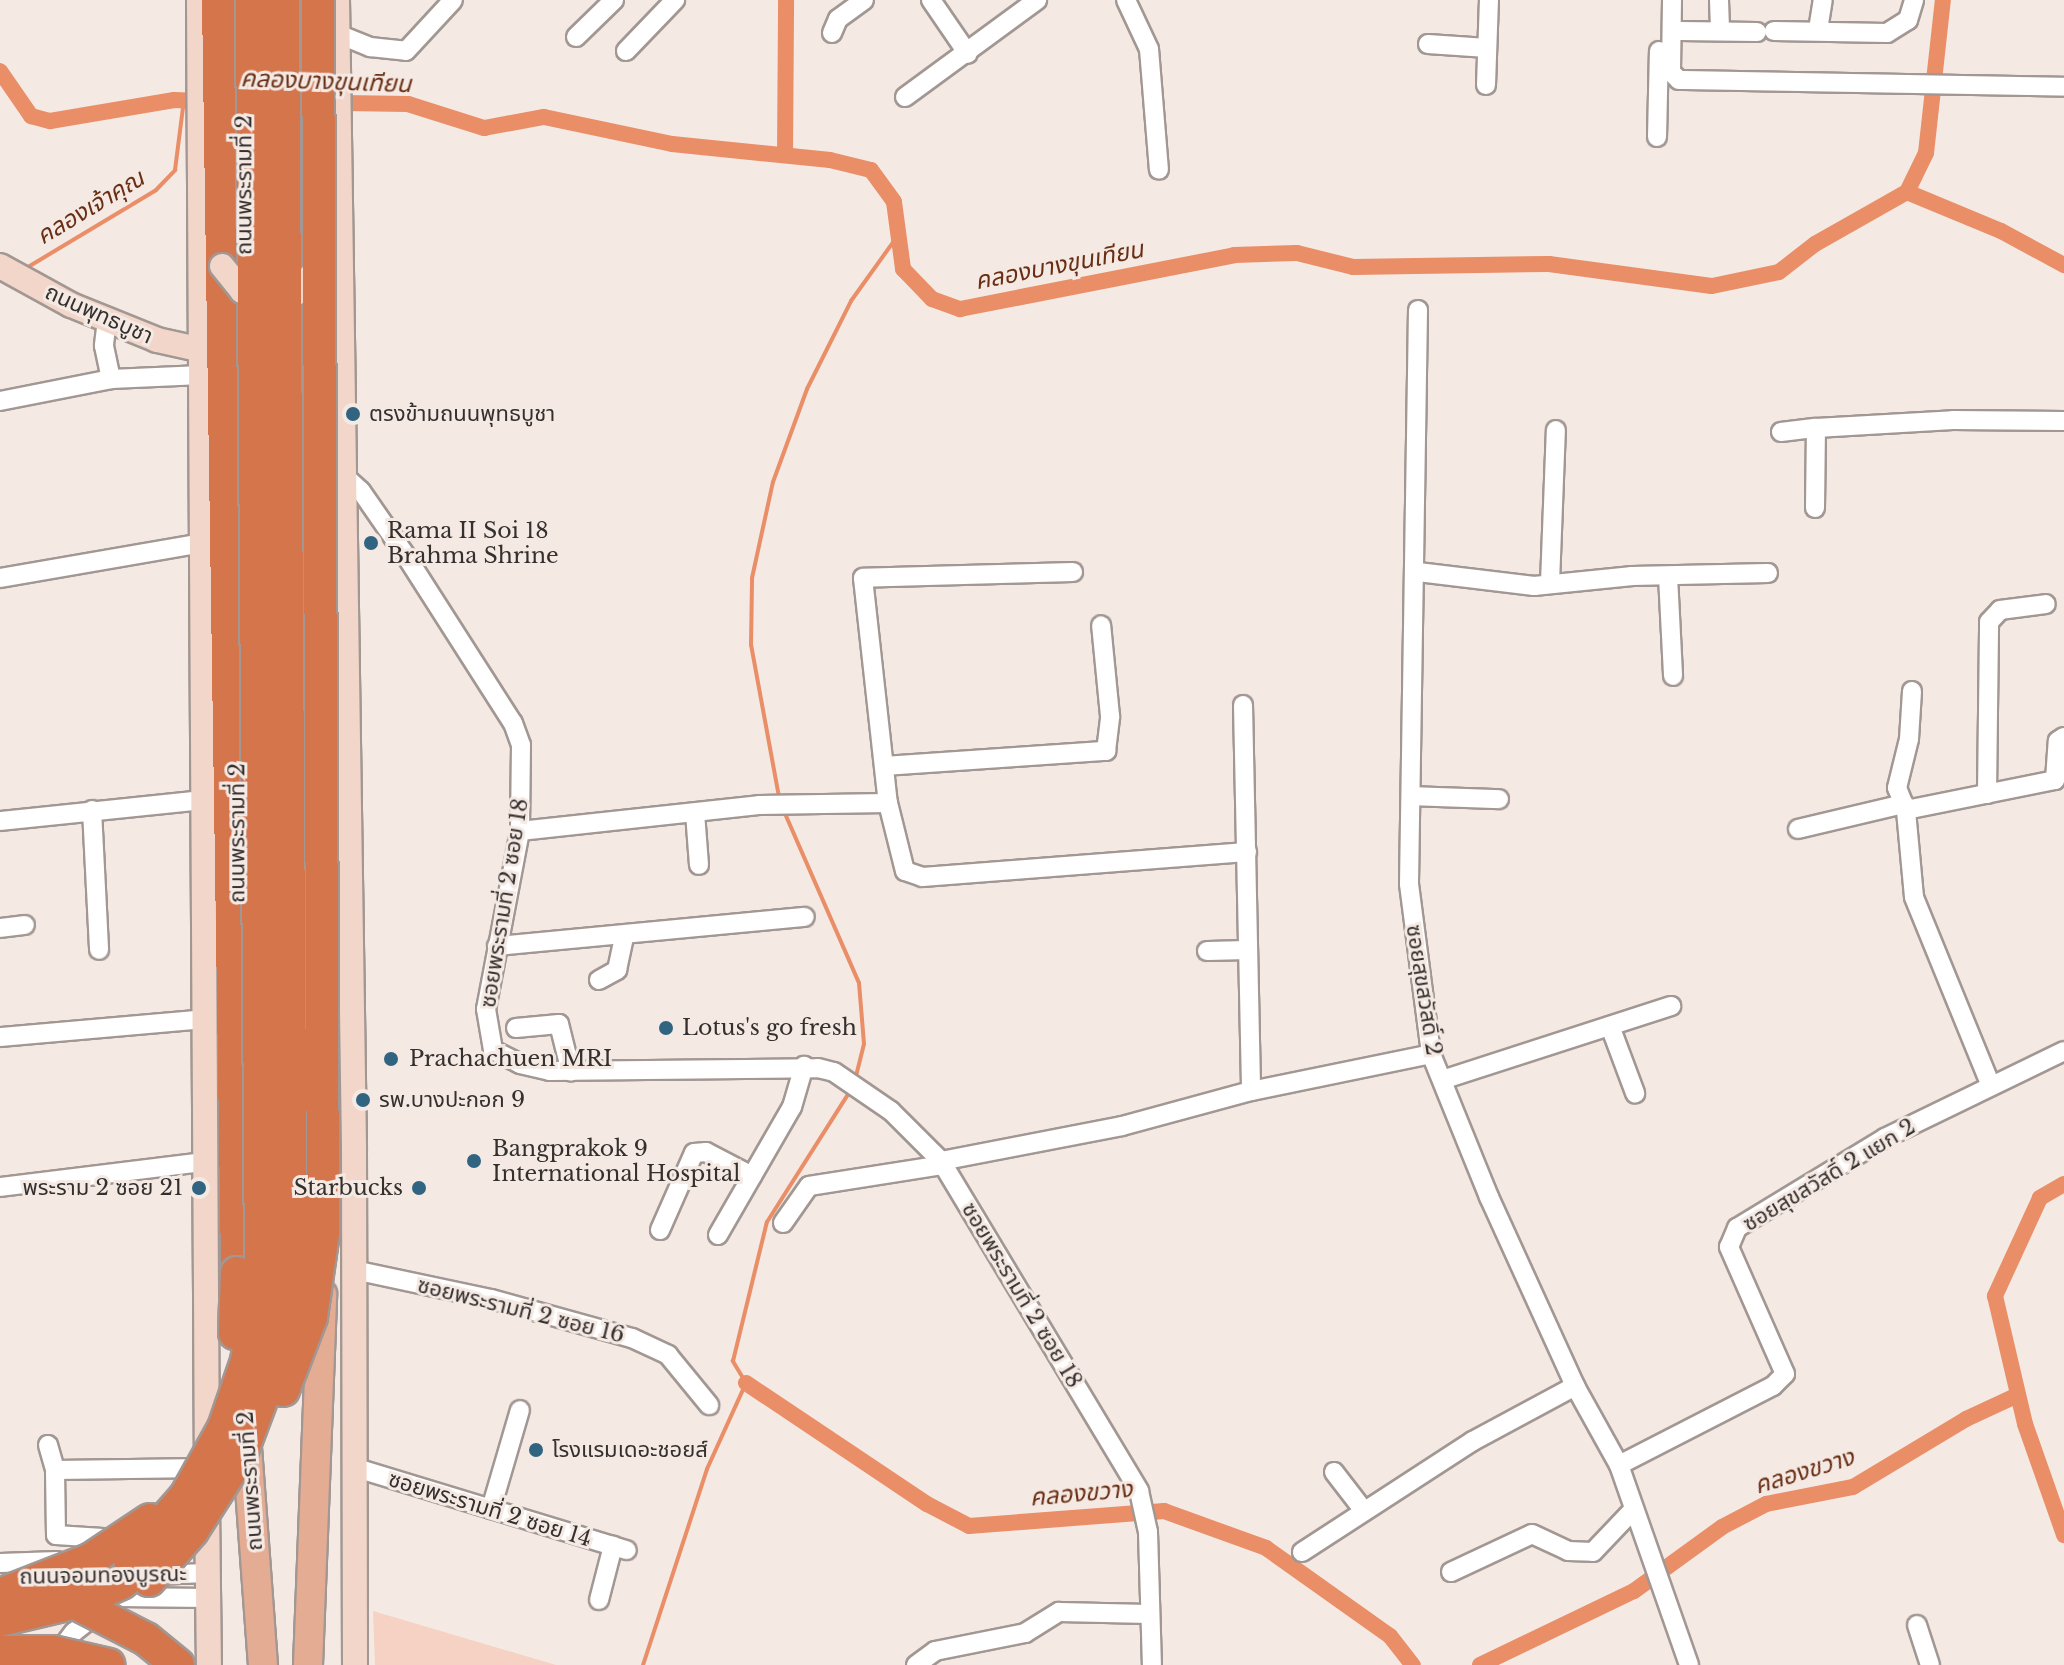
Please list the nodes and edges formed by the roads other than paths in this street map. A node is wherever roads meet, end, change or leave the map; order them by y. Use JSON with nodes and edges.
{"nodes":[{"id":1,"x":199,"y":0,"type":"edge"},
{"id":2,"x":218,"y":0,"type":"edge"},
{"id":3,"x":243,"y":0,"type":"edge"},
{"id":4,"x":252,"y":0,"type":"edge"},
{"id":5,"x":283,"y":0,"type":"edge"},
{"id":6,"x":303,"y":0,"type":"edge"},
{"id":7,"x":318,"y":0,"type":"edge"},
{"id":8,"x":337,"y":0,"type":"edge"},
{"id":9,"x":453,"y":0,"type":"edge"},
{"id":10,"x":614,"y":0,"type":"edge"},
{"id":11,"x":675,"y":0,"type":"edge"},
{"id":12,"x":864,"y":0,"type":"edge"},
{"id":13,"x":931,"y":0,"type":"edge"},
{"id":14,"x":1037,"y":0,"type":"edge"},
{"id":15,"x":1126,"y":0,"type":"edge"},
{"id":16,"x":1489,"y":0,"type":"edge"},
{"id":17,"x":1660,"y":0,"type":"edge"},
{"id":18,"x":1672,"y":0,"type":"edge"},
{"id":19,"x":1719,"y":0,"type":"edge"},
{"id":20,"x":1823,"y":0,"type":"edge"},
{"id":21,"x":1914,"y":0,"type":"edge"},
{"id":22,"x":1818,"y":30,"type":"junction"},
{"id":23,"x":1680,"y":31,"type":"dead end"},
{"id":24,"x":1720,"y":31,"type":"junction"},
{"id":25,"x":832,"y":33,"type":"dead end"},
{"id":26,"x":576,"y":37,"type":"dead end"},
{"id":27,"x":338,"y":41,"type":"junction"},
{"id":28,"x":1428,"y":44,"type":"dead end"},
{"id":29,"x":1487,"y":48,"type":"junction"},
{"id":30,"x":626,"y":51,"type":"dead end"},
{"id":31,"x":968,"y":54,"type":"junction"},
{"id":32,"x":1486,"y":85,"type":"dead end"},
{"id":33,"x":2064,"y":87,"type":"edge"},
{"id":34,"x":905,"y":97,"type":"dead end"},
{"id":35,"x":1657,"y":137,"type":"dead end"},
{"id":36,"x":1159,"y":170,"type":"dead end"},
{"id":37,"x":0,"y":266,"type":"edge"},
{"id":38,"x":222,"y":266,"type":"junction"},
{"id":39,"x":319,"y":267,"type":"junction"},
{"id":40,"x":1418,"y":310,"type":"dead end"},
{"id":41,"x":107,"y":320,"type":"junction"},
{"id":42,"x":202,"y":362,"type":"junction"},
{"id":43,"x":111,"y":379,"type":"junction"},
{"id":44,"x":246,"y":394,"type":"junction"},
{"id":45,"x":0,"y":401,"type":"edge"},
{"id":46,"x":306,"y":401,"type":"junction"},
{"id":47,"x":2064,"y":421,"type":"edge"},
{"id":48,"x":1816,"y":428,"type":"junction"},
{"id":49,"x":1556,"y":430,"type":"dead end"},
{"id":50,"x":1781,"y":432,"type":"dead end"},
{"id":51,"x":342,"y":474,"type":"junction"},
{"id":52,"x":1815,"y":508,"type":"dead end"},
{"id":53,"x":203,"y":543,"type":"junction"},
{"id":54,"x":1073,"y":572,"type":"dead end"},
{"id":55,"x":1418,"y":572,"type":"junction"},
{"id":56,"x":1768,"y":573,"type":"dead end"},
{"id":57,"x":1668,"y":576,"type":"junction"},
{"id":58,"x":0,"y":578,"type":"edge"},
{"id":59,"x":1550,"y":583,"type":"junction"},
{"id":60,"x":2046,"y":604,"type":"dead end"},
{"id":61,"x":1101,"y":625,"type":"dead end"},
{"id":62,"x":1673,"y":676,"type":"dead end"},
{"id":63,"x":1912,"y":691,"type":"dead end"},
{"id":64,"x":1243,"y":705,"type":"dead end"},
{"id":65,"x":2064,"y":737,"type":"edge"},
{"id":66,"x":884,"y":766,"type":"junction"},
{"id":67,"x":1987,"y":794,"type":"junction"},
{"id":68,"x":1411,"y":796,"type":"junction"},
{"id":69,"x":1499,"y":799,"type":"dead end"},
{"id":70,"x":204,"y":800,"type":"junction"},
{"id":71,"x":888,"y":803,"type":"junction"},
{"id":72,"x":1905,"y":807,"type":"junction"},
{"id":73,"x":92,"y":810,"type":"junction"},
{"id":74,"x":695,"y":813,"type":"junction"},
{"id":75,"x":0,"y":821,"type":"edge"},
{"id":76,"x":1798,"y":829,"type":"dead end"},
{"id":77,"x":520,"y":831,"type":"junction"},
{"id":78,"x":1247,"y":852,"type":"junction"},
{"id":79,"x":699,"y":865,"type":"dead end"},
{"id":80,"x":805,"y":917,"type":"dead end"},
{"id":81,"x":25,"y":925,"type":"dead end"},
{"id":82,"x":0,"y":928,"type":"edge"},
{"id":83,"x":624,"y":936,"type":"junction"},
{"id":84,"x":497,"y":946,"type":"junction"},
{"id":85,"x":99,"y":950,"type":"dead end"},
{"id":86,"x":1248,"y":950,"type":"junction"},
{"id":87,"x":1207,"y":951,"type":"dead end"},
{"id":88,"x":599,"y":980,"type":"dead end"},
{"id":89,"x":1671,"y":1006,"type":"dead end"},
{"id":90,"x":204,"y":1019,"type":"junction"},
{"id":91,"x":1610,"y":1026,"type":"junction"},
{"id":92,"x":516,"y":1028,"type":"dead end"},
{"id":93,"x":0,"y":1037,"type":"edge"},
{"id":94,"x":2064,"y":1051,"type":"edge"},
{"id":95,"x":1431,"y":1054,"type":"junction"},
{"id":96,"x":804,"y":1066,"type":"junction"},
{"id":97,"x":571,"y":1072,"type":"junction"},
{"id":98,"x":1442,"y":1080,"type":"junction"},
{"id":99,"x":1991,"y":1086,"type":"junction"},
{"id":100,"x":1251,"y":1091,"type":"junction"},
{"id":101,"x":1635,"y":1093,"type":"dead end"},
{"id":102,"x":205,"y":1162,"type":"junction"},
{"id":103,"x":942,"y":1163,"type":"junction"},
{"id":104,"x":752,"y":1176,"type":"junction"},
{"id":105,"x":0,"y":1187,"type":"edge"},
{"id":106,"x":783,"y":1223,"type":"dead end"},
{"id":107,"x":660,"y":1230,"type":"dead end"},
{"id":108,"x":718,"y":1235,"type":"dead end"},
{"id":109,"x":354,"y":1270,"type":"junction"},
{"id":110,"x":1575,"y":1386,"type":"junction"},
{"id":111,"x":709,"y":1405,"type":"dead end"},
{"id":112,"x":520,"y":1410,"type":"dead end"},
{"id":113,"x":48,"y":1445,"type":"dead end"},
{"id":114,"x":1619,"y":1465,"type":"junction"},
{"id":115,"x":353,"y":1467,"type":"junction"},
{"id":116,"x":55,"y":1470,"type":"junction"},
{"id":117,"x":1334,"y":1472,"type":"dead end"},
{"id":118,"x":206,"y":1481,"type":"junction"},
{"id":119,"x":491,"y":1509,"type":"junction"},
{"id":120,"x":1634,"y":1509,"type":"junction"},
{"id":121,"x":1364,"y":1511,"type":"junction"},
{"id":122,"x":1302,"y":1552,"type":"dead end"},
{"id":123,"x":137,"y":1561,"type":"junction"},
{"id":124,"x":207,"y":1562,"type":"junction"},
{"id":125,"x":0,"y":1563,"type":"edge"},
{"id":126,"x":1451,"y":1572,"type":"dead end"},
{"id":127,"x":9,"y":1573,"type":"edge"},
{"id":128,"x":0,"y":1595,"type":"edge"},
{"id":129,"x":207,"y":1598,"type":"junction"},
{"id":130,"x":599,"y":1600,"type":"dead end"},
{"id":131,"x":1149,"y":1614,"type":"junction"},
{"id":132,"x":0,"y":1620,"type":"edge"},
{"id":133,"x":1917,"y":1625,"type":"dead end"},
{"id":134,"x":0,"y":1652,"type":"edge"},
{"id":135,"x":50,"y":1665,"type":"edge"},
{"id":136,"x":109,"y":1665,"type":"edge"},
{"id":137,"x":178,"y":1665,"type":"edge"},
{"id":138,"x":209,"y":1665,"type":"edge"},
{"id":139,"x":263,"y":1665,"type":"edge"},
{"id":140,"x":308,"y":1665,"type":"edge"},
{"id":141,"x":355,"y":1665,"type":"edge"},
{"id":142,"x":916,"y":1665,"type":"edge"},
{"id":143,"x":1152,"y":1665,"type":"edge"},
{"id":144,"x":1689,"y":1665,"type":"edge"},
{"id":145,"x":1930,"y":1665,"type":"edge"}],
"edges":[{"from":1,"to":42,"type":"main road","name":"ถนนพระรามที่ 2"},
{"from":2,"to":38,"type":"highway"},
{"from":3,"to":44,"type":"highway","name":"ถนนพระรามที่ 2"},
{"from":4,"to":118,"type":"highway","bridge":true},
{"from":5,"to":118,"type":"highway","bridge":true},
{"from":6,"to":46,"type":"highway"},
{"from":7,"to":39,"type":"highway","bridge":true},
{"from":8,"to":27,"type":"main road"},
{"from":9,"to":27,"type":"street"},
{"from":10,"to":26,"type":"street"},
{"from":11,"to":30,"type":"street"},
{"from":12,"to":25,"type":"street"},
{"from":13,"to":31,"type":"street"},
{"from":14,"to":31,"type":"street"},
{"from":15,"to":36,"type":"street"},
{"from":16,"to":29,"type":"street"},
{"from":17,"to":35,"type":"street"},
{"from":18,"to":33,"type":"street"},
{"from":19,"to":24,"type":"street"},
{"from":20,"to":22,"type":"street"},
{"from":21,"to":22,"type":"street"},
{"from":22,"to":24,"type":"street"},
{"from":23,"to":24,"type":"street"},
{"from":27,"to":51,"type":"main road"},
{"from":28,"to":29,"type":"street"},
{"from":29,"to":32,"type":"street"},
{"from":31,"to":34,"type":"street"},
{"from":37,"to":41,"type":"main road","name":"ถนนพุทธบูชา"},
{"from":38,"to":39,"type":"main road","bridge":true},
{"from":38,"to":118,"type":"highway","bridge":true},
{"from":39,"to":118,"type":"highway","bridge":true},
{"from":40,"to":55,"type":"street","name":"ซอยสุขสวัสดิ์ 2"},
{"from":41,"to":42,"type":"main road","name":"ถนนพุทธบูชา"},
{"from":41,"to":43,"type":"street"},
{"from":42,"to":43,"type":"street"},
{"from":42,"to":53,"type":"main road","name":"ถนนพระรามที่ 2"},
{"from":43,"to":45,"type":"street"},
{"from":44,"to":128,"type":"highway","bridge":true},
{"from":44,"to":139,"type":"main road","name":"ถนนพระรามที่ 2"},
{"from":46,"to":132,"type":"highway","bridge":true},
{"from":46,"to":140,"type":"main road"},
{"from":47,"to":48,"type":"street"},
{"from":48,"to":50,"type":"street"},
{"from":48,"to":52,"type":"street"},
{"from":49,"to":59,"type":"street"},
{"from":51,"to":77,"type":"street","name":"ซอยพระรามที่ 2 ซอย 18"},
{"from":51,"to":109,"type":"main road"},
{"from":53,"to":58,"type":"street"},
{"from":53,"to":70,"type":"main road","name":"ถนนพระรามที่ 2"},
{"from":54,"to":66,"type":"street"},
{"from":55,"to":59,"type":"street"},
{"from":55,"to":68,"type":"street","name":"ซอยสุขสวัสดิ์ 2"},
{"from":56,"to":57,"type":"street"},
{"from":57,"to":59,"type":"street"},
{"from":57,"to":62,"type":"street"},
{"from":60,"to":67,"type":"street"},
{"from":61,"to":66,"type":"street"},
{"from":63,"to":72,"type":"street"},
{"from":64,"to":78,"type":"street"},
{"from":65,"to":67,"type":"street"},
{"from":66,"to":71,"type":"street"},
{"from":67,"to":72,"type":"street"},
{"from":68,"to":69,"type":"street"},
{"from":68,"to":95,"type":"street","name":"ซอยสุขสวัสดิ์ 2"},
{"from":70,"to":73,"type":"street"},
{"from":70,"to":90,"type":"main road","name":"ถนนพระรามที่ 2"},
{"from":71,"to":74,"type":"street"},
{"from":71,"to":78,"type":"street"},
{"from":72,"to":76,"type":"street"},
{"from":72,"to":99,"type":"street"},
{"from":73,"to":75,"type":"street"},
{"from":73,"to":85,"type":"street"},
{"from":74,"to":77,"type":"street"},
{"from":74,"to":79,"type":"street"},
{"from":77,"to":84,"type":"street","name":"ซอยพระรามที่ 2 ซอย 18"},
{"from":78,"to":86,"type":"street"},
{"from":80,"to":83,"type":"street"},
{"from":81,"to":82,"type":"street"},
{"from":83,"to":84,"type":"street"},
{"from":83,"to":88,"type":"street"},
{"from":84,"to":97,"type":"street","name":"ซอยพระรามที่ 2 ซอย 18"},
{"from":86,"to":87,"type":"street"},
{"from":86,"to":100,"type":"street"},
{"from":89,"to":91,"type":"street"},
{"from":90,"to":93,"type":"street"},
{"from":90,"to":102,"type":"main road","name":"ถนนพระรามที่ 2"},
{"from":91,"to":98,"type":"street"},
{"from":91,"to":101,"type":"street"},
{"from":92,"to":97,"type":"street"},
{"from":94,"to":99,"type":"street","name":"ซอยสุขสวัสดิ์ 2 แยก 2"},
{"from":95,"to":98,"type":"street","name":"ซอยสุขสวัสดิ์ 2"},
{"from":95,"to":100,"type":"street"},
{"from":96,"to":97,"type":"street","name":"ซอยพระรามที่ 2 ซอย 18"},
{"from":96,"to":103,"type":"street","name":"ซอยพระรามที่ 2 ซอย 18"},
{"from":96,"to":104,"type":"street"},
{"from":98,"to":110,"type":"street","name":"ซอยสุขสวัสดิ์ 2"},
{"from":99,"to":114,"type":"street","name":"ซอยสุขสวัสดิ์ 2 แยก 2"},
{"from":100,"to":103,"type":"street"},
{"from":102,"to":105,"type":"street"},
{"from":102,"to":118,"type":"main road","name":"ถนนพระรามที่ 2"},
{"from":103,"to":106,"type":"street"},
{"from":103,"to":131,"type":"street","name":"ซอยพระรามที่ 2 ซอย 18"},
{"from":104,"to":107,"type":"street"},
{"from":104,"to":108,"type":"street"},
{"from":109,"to":111,"type":"street","name":"ซอยพระรามที่ 2 ซอย 16"},
{"from":109,"to":115,"type":"main road"},
{"from":110,"to":114,"type":"street","name":"ซอยสุขสวัสดิ์ 2"},
{"from":110,"to":121,"type":"street"},
{"from":112,"to":119,"type":"street"},
{"from":113,"to":116,"type":"street"},
{"from":114,"to":120,"type":"street","name":"ซอยสุขสวัสดิ์ 2"},
{"from":115,"to":119,"type":"street","name":"ซอยพระรามที่ 2 ซอย 14"},
{"from":115,"to":141,"type":"main road"},
{"from":116,"to":118,"type":"street"},
{"from":116,"to":123,"type":"street"},
{"from":117,"to":121,"type":"street"},
{"from":118,"to":123,"type":"highway","bridge":true},
{"from":118,"to":124,"type":"main road","name":"ถนนพระรามที่ 2"},
{"from":119,"to":130,"type":"street","name":"ซอยพระรามที่ 2 ซอย 14"},
{"from":120,"to":126,"type":"street"},
{"from":120,"to":144,"type":"street","name":"ซอยสุขสวัสดิ์ 2"},
{"from":121,"to":122,"type":"street"},
{"from":123,"to":124,"type":"street"},
{"from":123,"to":127,"type":"street"},
{"from":124,"to":127,"type":"street","name":"ถนนจอมทองบูรณะ"},
{"from":124,"to":129,"type":"main road","name":"ถนนพระรามที่ 2"},
{"from":125,"to":127,"type":"street","name":"ถนนจอมทองบูรณะ"},
{"from":127,"to":137,"type":"highway","bridge":true},
{"from":129,"to":135,"type":"street"},
{"from":129,"to":138,"type":"main road","name":"ถนนพระรามที่ 2"},
{"from":131,"to":142,"type":"street"},
{"from":131,"to":143,"type":"street","name":"ซอยพระรามที่ 2 ซอย 18"},
{"from":133,"to":145,"type":"street"},
{"from":134,"to":136,"type":"highway","bridge":true}]}
